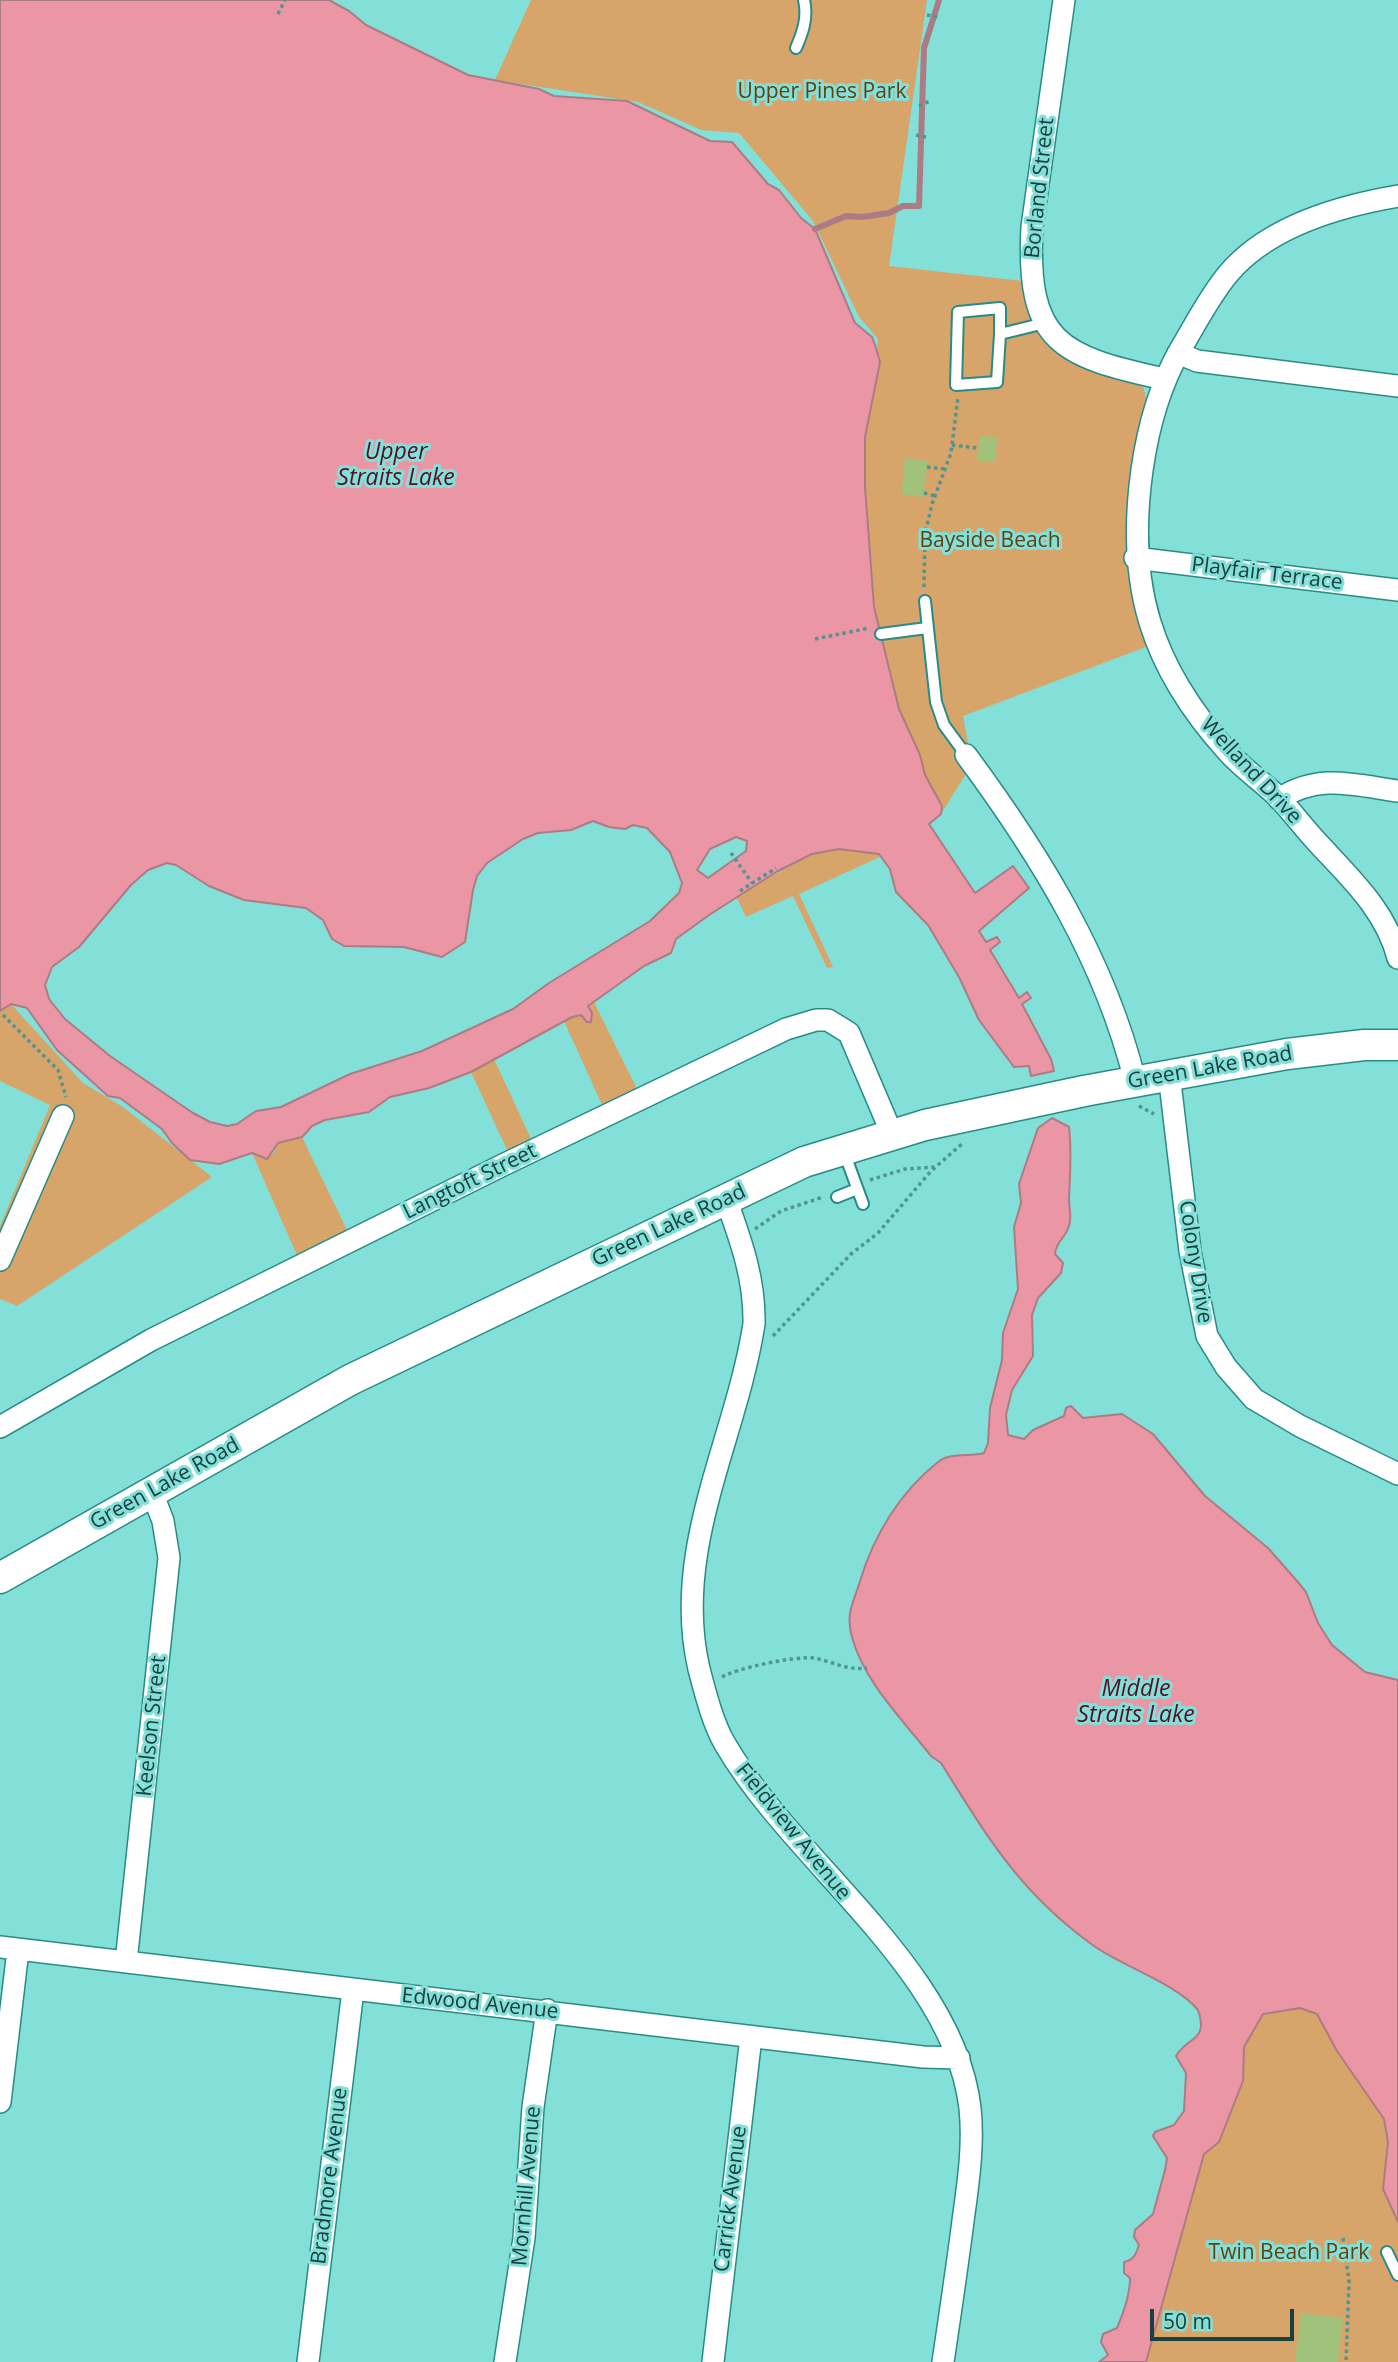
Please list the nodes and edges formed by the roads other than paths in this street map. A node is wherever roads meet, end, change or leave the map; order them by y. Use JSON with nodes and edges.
{"nodes":[{"id":1,"x":804,"y":0,"type":"edge"},
{"id":2,"x":1064,"y":0,"type":"edge"},
{"id":3,"x":796,"y":48,"type":"dead end"},
{"id":4,"x":1398,"y":196,"type":"edge"},
{"id":5,"x":1045,"y":323,"type":"junction"},
{"id":6,"x":1000,"y":334,"type":"junction"},
{"id":7,"x":1178,"y":353,"type":"junction"},
{"id":8,"x":1164,"y":379,"type":"junction"},
{"id":9,"x":1398,"y":386,"type":"edge"},
{"id":10,"x":1135,"y":558,"type":"junction"},
{"id":11,"x":1398,"y":590,"type":"edge"},
{"id":12,"x":925,"y":601,"type":"road end"},
{"id":13,"x":927,"y":628,"type":"junction"},
{"id":14,"x":882,"y":630,"type":"road end"},
{"id":15,"x":966,"y":755,"type":"joint"},
{"id":16,"x":1398,"y":791,"type":"edge"},
{"id":17,"x":1279,"y":799,"type":"junction"},
{"id":18,"x":1398,"y":958,"type":"edge"},
{"id":19,"x":1398,"y":1045,"type":"edge"},
{"id":20,"x":1170,"y":1074,"type":"junction"},
{"id":21,"x":1133,"y":1092,"type":"junction"},
{"id":22,"x":63,"y":1116,"type":"road end"},
{"id":23,"x":892,"y":1134,"type":"junction"},
{"id":24,"x":843,"y":1150,"type":"junction"},
{"id":25,"x":857,"y":1189,"type":"junction"},
{"id":26,"x":836,"y":1197,"type":"dead end"},
{"id":27,"x":726,"y":1199,"type":"junction"},
{"id":28,"x":863,"y":1204,"type":"dead end"},
{"id":29,"x":0,"y":1260,"type":"edge"},
{"id":30,"x":0,"y":1427,"type":"edge"},
{"id":31,"x":1398,"y":1474,"type":"edge"},
{"id":32,"x":152,"y":1492,"type":"junction"},
{"id":33,"x":0,"y":1578,"type":"edge"},
{"id":34,"x":9,"y":1948,"type":"edge"},
{"id":35,"x":125,"y":1962,"type":"junction"},
{"id":36,"x":353,"y":1990,"type":"junction"},
{"id":37,"x":547,"y":2010,"type":"junction"},
{"id":38,"x":751,"y":2037,"type":"junction"},
{"id":39,"x":959,"y":2058,"type":"junction"},
{"id":40,"x":0,"y":2102,"type":"edge"},
{"id":41,"x":1387,"y":2252,"type":"dead end"},
{"id":42,"x":1398,"y":2275,"type":"edge"},
{"id":43,"x":308,"y":2362,"type":"edge"},
{"id":44,"x":505,"y":2362,"type":"edge"},
{"id":45,"x":713,"y":2362,"type":"edge"},
{"id":46,"x":943,"y":2362,"type":"edge"}],
"edges":[{"from":1,"to":3,"type":"lane"},
{"from":2,"to":5,"type":"street","name":"Borland Street"},
{"from":4,"to":7,"type":"street","name":"Welland Drive"},
{"from":5,"to":6,"type":"lane"},
{"from":5,"to":8,"type":"street","name":"Borland Street"},
{"from":6,"to":6,"type":"lane"},
{"from":7,"to":8,"type":"street","name":"Welland Drive"},
{"from":7,"to":9,"type":"street"},
{"from":8,"to":10,"type":"street","name":"Welland Drive"},
{"from":10,"to":11,"type":"street","name":"Playfair Terrace"},
{"from":10,"to":17,"type":"street","name":"Welland Drive"},
{"from":12,"to":13,"type":"lane"},
{"from":13,"to":14,"type":"lane"},
{"from":13,"to":15,"type":"lane"},
{"from":15,"to":21,"type":"street"},
{"from":16,"to":17,"type":"street"},
{"from":17,"to":18,"type":"street","name":"Welland Drive"},
{"from":19,"to":20,"type":"street","name":"Green Lake Road"},
{"from":20,"to":21,"type":"street","name":"Green Lake Road"},
{"from":20,"to":31,"type":"street","name":"Colony Drive"},
{"from":21,"to":23,"type":"street","name":"Green Lake Road"},
{"from":22,"to":29,"type":"street"},
{"from":23,"to":24,"type":"street","name":"Green Lake Road"},
{"from":23,"to":30,"type":"street","name":"Langtoft Street"},
{"from":24,"to":25,"type":"lane"},
{"from":24,"to":27,"type":"street","name":"Green Lake Road"},
{"from":25,"to":26,"type":"lane"},
{"from":25,"to":28,"type":"lane"},
{"from":27,"to":32,"type":"street","name":"Green Lake Road"},
{"from":27,"to":39,"type":"street","name":"Fieldview Avenue"},
{"from":32,"to":33,"type":"street","name":"Green Lake Road"},
{"from":32,"to":35,"type":"street","name":"Keelson Street"},
{"from":34,"to":35,"type":"street","name":"Edwood Avenue"},
{"from":34,"to":40,"type":"street"},
{"from":35,"to":36,"type":"street","name":"Edwood Avenue"},
{"from":36,"to":37,"type":"street","name":"Edwood Avenue"},
{"from":36,"to":43,"type":"street","name":"Bradmore Avenue"},
{"from":37,"to":38,"type":"street","name":"Edwood Avenue"},
{"from":37,"to":44,"type":"street","name":"Mornhill Avenue"},
{"from":38,"to":39,"type":"street","name":"Edwood Avenue"},
{"from":38,"to":45,"type":"street","name":"Carrick Avenue"},
{"from":39,"to":46,"type":"street","name":"Fieldview Avenue"},
{"from":41,"to":42,"type":"lane"}]}
